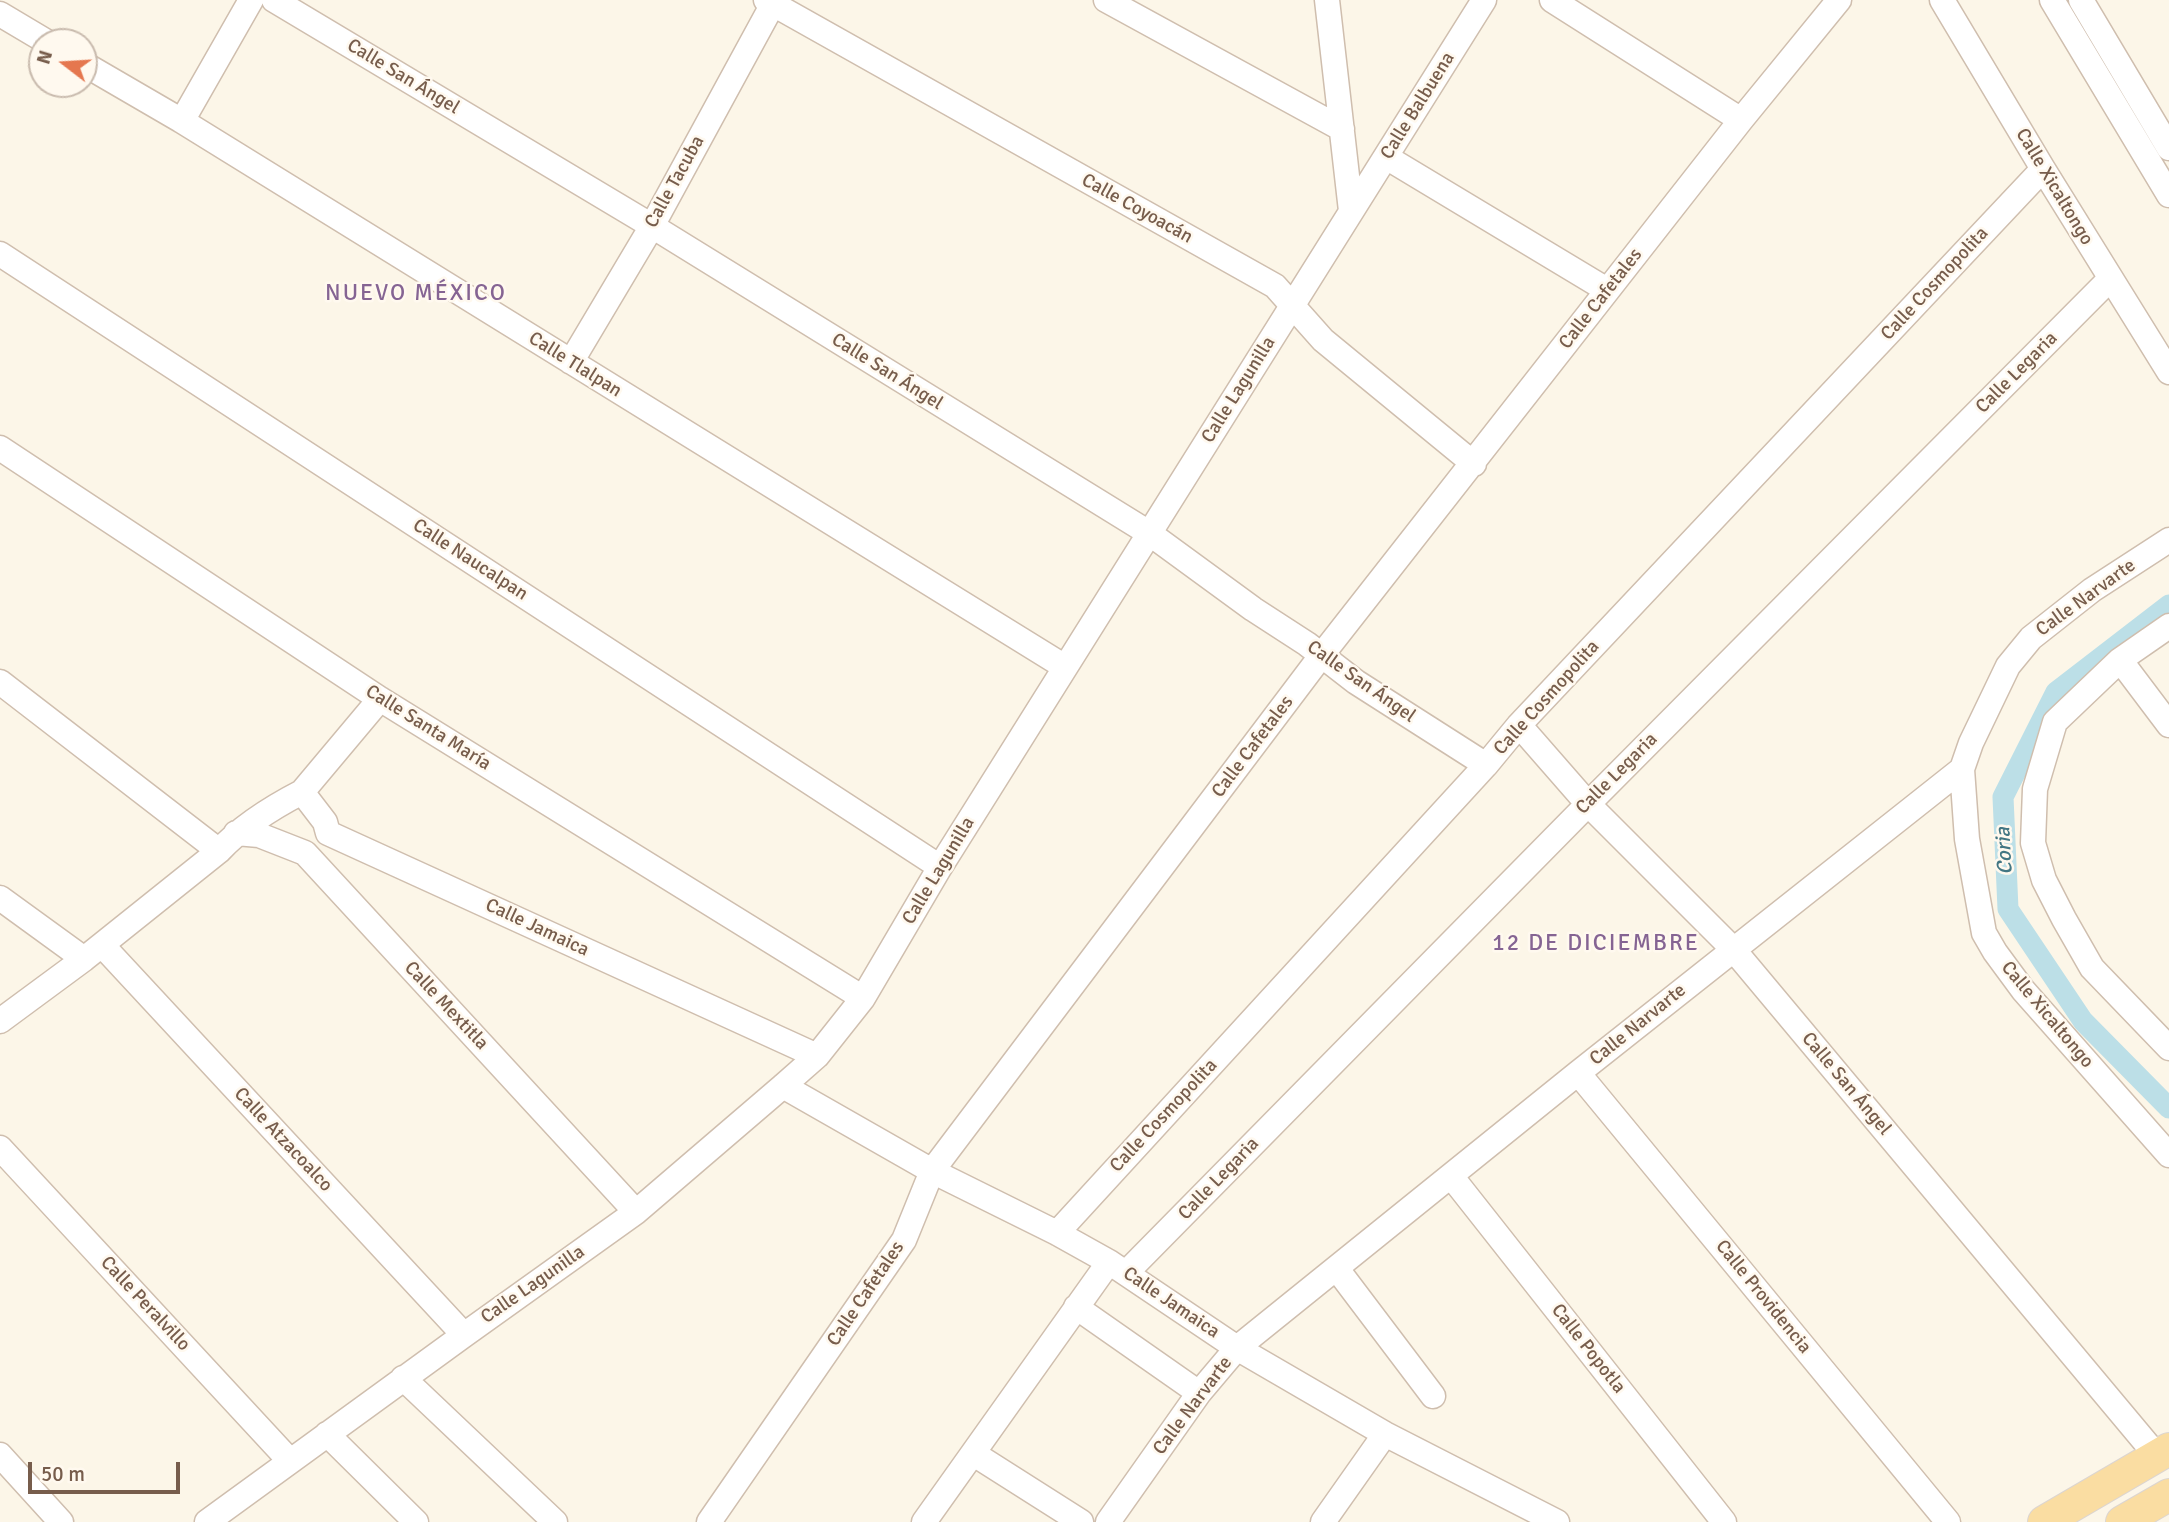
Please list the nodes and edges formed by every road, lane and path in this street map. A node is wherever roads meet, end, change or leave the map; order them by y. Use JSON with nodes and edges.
{"nodes":[{"id":1,"x":251,"y":0,"type":"edge"},
{"id":2,"x":274,"y":0,"type":"edge"},
{"id":3,"x":1106,"y":0,"type":"edge"},
{"id":4,"x":1327,"y":0,"type":"edge"},
{"id":5,"x":1484,"y":0,"type":"edge"},
{"id":6,"x":1552,"y":0,"type":"edge"},
{"id":7,"x":1839,"y":0,"type":"edge"},
{"id":8,"x":1942,"y":0,"type":"edge"},
{"id":9,"x":2052,"y":0,"type":"edge"},
{"id":10,"x":2081,"y":0,"type":"edge"},
{"id":11,"x":771,"y":1,"type":"edge"},
{"id":12,"x":0,"y":14,"type":"edge"},
{"id":13,"x":28,"y":31,"type":"edge"},
{"id":14,"x":98,"y":72,"type":"edge"},
{"id":15,"x":1741,"y":120,"type":"junction"},
{"id":16,"x":182,"y":121,"type":"junction"},
{"id":17,"x":1342,"y":129,"type":"junction"},
{"id":18,"x":2169,"y":148,"type":"edge"},
{"id":19,"x":1386,"y":157,"type":"junction"},
{"id":20,"x":2043,"y":169,"type":"junction"},
{"id":21,"x":2169,"y":195,"type":"edge"},
{"id":22,"x":1352,"y":211,"type":"junction"},
{"id":23,"x":652,"y":226,"type":"junction"},
{"id":24,"x":0,"y":254,"type":"edge"},
{"id":25,"x":2110,"y":279,"type":"junction"},
{"id":26,"x":1607,"y":290,"type":"junction"},
{"id":27,"x":1293,"y":305,"type":"junction"},
{"id":28,"x":571,"y":362,"type":"junction"},
{"id":29,"x":2169,"y":372,"type":"edge"},
{"id":30,"x":0,"y":448,"type":"edge"},
{"id":31,"x":1474,"y":464,"type":"junction"},
{"id":32,"x":1149,"y":533,"type":"junction"},
{"id":33,"x":2169,"y":540,"type":"edge"},
{"id":34,"x":2169,"y":626,"type":"edge"},
{"id":35,"x":1321,"y":656,"type":"junction"},
{"id":36,"x":2120,"y":660,"type":"junction"},
{"id":37,"x":1065,"y":667,"type":"junction"},
{"id":38,"x":0,"y":682,"type":"edge"},
{"id":39,"x":380,"y":699,"type":"junction"},
{"id":40,"x":1519,"y":725,"type":"junction"},
{"id":41,"x":2169,"y":725,"type":"edge"},
{"id":42,"x":1486,"y":765,"type":"junction"},
{"id":43,"x":1962,"y":769,"type":"junction"},
{"id":44,"x":302,"y":792,"type":"junction"},
{"id":45,"x":1588,"y":804,"type":"junction"},
{"id":46,"x":236,"y":833,"type":"junction"},
{"id":47,"x":328,"y":833,"type":"junction"},
{"id":48,"x":219,"y":851,"type":"junction"},
{"id":49,"x":305,"y":853,"type":"junction"},
{"id":50,"x":940,"y":867,"type":"junction"},
{"id":51,"x":0,"y":898,"type":"edge"},
{"id":52,"x":1733,"y":949,"type":"junction"},
{"id":53,"x":93,"y":952,"type":"junction"},
{"id":54,"x":863,"y":998,"type":"junction"},
{"id":55,"x":0,"y":1021,"type":"edge"},
{"id":56,"x":2169,"y":1048,"type":"edge"},
{"id":57,"x":817,"y":1056,"type":"junction"},
{"id":58,"x":1578,"y":1073,"type":"junction"},
{"id":59,"x":783,"y":1086,"type":"junction"},
{"id":60,"x":0,"y":1148,"type":"edge"},
{"id":61,"x":2169,"y":1155,"type":"edge"},
{"id":62,"x":932,"y":1171,"type":"junction"},
{"id":63,"x":1451,"y":1176,"type":"junction"},
{"id":64,"x":636,"y":1212,"type":"junction"},
{"id":65,"x":1057,"y":1233,"type":"junction"},
{"id":66,"x":1118,"y":1268,"type":"junction"},
{"id":67,"x":1337,"y":1269,"type":"junction"},
{"id":68,"x":1076,"y":1307,"type":"junction"},
{"id":69,"x":464,"y":1335,"type":"junction"},
{"id":70,"x":1237,"y":1348,"type":"junction"},
{"id":71,"x":403,"y":1378,"type":"junction"},
{"id":72,"x":1199,"y":1393,"type":"junction"},
{"id":73,"x":1433,"y":1396,"type":"dead end"},
{"id":74,"x":327,"y":1434,"type":"junction"},
{"id":75,"x":1385,"y":1434,"type":"junction"},
{"id":76,"x":2163,"y":1452,"type":"edge"},
{"id":77,"x":974,"y":1454,"type":"junction"},
{"id":78,"x":0,"y":1455,"type":"edge"},
{"id":79,"x":290,"y":1461,"type":"junction"},
{"id":80,"x":2169,"y":1495,"type":"edge"},
{"id":81,"x":1545,"y":1519,"type":"edge"},
{"id":82,"x":61,"y":1522,"type":"edge"},
{"id":83,"x":207,"y":1522,"type":"edge"},
{"id":84,"x":416,"y":1522,"type":"edge"},
{"id":85,"x":555,"y":1522,"type":"edge"},
{"id":86,"x":709,"y":1522,"type":"edge"},
{"id":87,"x":924,"y":1522,"type":"edge"},
{"id":88,"x":1081,"y":1522,"type":"edge"},
{"id":89,"x":1108,"y":1522,"type":"edge"},
{"id":90,"x":1323,"y":1522,"type":"edge"},
{"id":91,"x":1724,"y":1522,"type":"edge"},
{"id":92,"x":1948,"y":1522,"type":"edge"},
{"id":93,"x":2044,"y":1522,"type":"edge"},
{"id":94,"x":2122,"y":1522,"type":"edge"}],
"edges":[{"from":1,"to":16,"type":"street"},
{"from":2,"to":23,"type":"street","name":"Calle San Ángel"},
{"from":3,"to":17,"type":"street"},
{"from":4,"to":17,"type":"street"},
{"from":5,"to":19,"type":"street","name":"Calle Balbuena"},
{"from":6,"to":15,"type":"street"},
{"from":7,"to":15,"type":"street","name":"Calle Cafetales"},
{"from":8,"to":20,"type":"street","name":"Calle Xicaltongo"},
{"from":9,"to":21,"type":"street"},
{"from":10,"to":18,"type":"street"},
{"from":11,"to":23,"type":"street","name":"Calle Tacuba"},
{"from":11,"to":27,"type":"street","name":"Calle Coyoacán"},
{"from":12,"to":13,"type":"street"},
{"from":14,"to":16,"type":"street","name":"Calle Tlalpan"},
{"from":15,"to":26,"type":"street","name":"Calle Cafetales"},
{"from":16,"to":28,"type":"street","name":"Calle Tlalpan"},
{"from":17,"to":22,"type":"street"},
{"from":19,"to":22,"type":"street","name":"Calle Balbuena"},
{"from":19,"to":26,"type":"street"},
{"from":20,"to":25,"type":"street","name":"Calle Xicaltongo"},
{"from":20,"to":40,"type":"street","name":"Calle Cosmopolita"},
{"from":22,"to":27,"type":"street","name":"Calle Lagunilla"},
{"from":23,"to":28,"type":"street","name":"Calle Tacuba"},
{"from":23,"to":32,"type":"street","name":"Calle San Ángel"},
{"from":24,"to":50,"type":"street","name":"Calle Naucalpan"},
{"from":25,"to":29,"type":"street","name":"Calle Xicaltongo"},
{"from":25,"to":45,"type":"street","name":"Calle Legaria"},
{"from":26,"to":31,"type":"street","name":"Calle Cafetales"},
{"from":27,"to":31,"type":"street","name":"Calle Coyoacán"},
{"from":27,"to":32,"type":"street","name":"Calle Lagunilla"},
{"from":28,"to":37,"type":"street","name":"Calle Tlalpan"},
{"from":30,"to":39,"type":"street","name":"Calle Santa María"},
{"from":31,"to":35,"type":"street","name":"Calle Cafetales"},
{"from":32,"to":35,"type":"street","name":"Calle San Ángel"},
{"from":32,"to":37,"type":"street","name":"Calle Lagunilla"},
{"from":33,"to":43,"type":"street","name":"Calle Narvarte"},
{"from":34,"to":36,"type":"street"},
{"from":35,"to":42,"type":"street","name":"Calle San Ángel"},
{"from":35,"to":62,"type":"street","name":"Calle Cafetales"},
{"from":36,"to":41,"type":"street"},
{"from":36,"to":56,"type":"street"},
{"from":37,"to":50,"type":"street","name":"Calle Lagunilla"},
{"from":38,"to":48,"type":"street"},
{"from":39,"to":44,"type":"street"},
{"from":39,"to":54,"type":"street","name":"Calle Santa María"},
{"from":40,"to":42,"type":"street","name":"Calle Cosmopolita"},
{"from":40,"to":45,"type":"street","name":"Calle San Ángel"},
{"from":42,"to":65,"type":"street","name":"Calle Cosmopolita"},
{"from":43,"to":52,"type":"street","name":"Calle Narvarte"},
{"from":43,"to":61,"type":"street","name":"Calle Xicaltongo"},
{"from":44,"to":46,"type":"street"},
{"from":44,"to":47,"type":"street"},
{"from":45,"to":52,"type":"street","name":"Calle San Ángel"},
{"from":45,"to":66,"type":"street","name":"Calle Legaria"},
{"from":46,"to":48,"type":"street"},
{"from":46,"to":49,"type":"street","name":"Calle Mextitla"},
{"from":47,"to":49,"type":"street"},
{"from":47,"to":57,"type":"street","name":"Calle Jamaica"},
{"from":48,"to":53,"type":"street"},
{"from":49,"to":64,"type":"street","name":"Calle Mextitla"},
{"from":50,"to":54,"type":"street","name":"Calle Lagunilla"},
{"from":51,"to":53,"type":"street","name":"Calle Atzacoalco"},
{"from":52,"to":58,"type":"street","name":"Calle Narvarte"},
{"from":52,"to":76,"type":"street","name":"Calle San Ángel"},
{"from":53,"to":55,"type":"street"},
{"from":53,"to":69,"type":"street","name":"Calle Atzacoalco"},
{"from":54,"to":57,"type":"street","name":"Calle Lagunilla"},
{"from":57,"to":59,"type":"street","name":"Calle Lagunilla"},
{"from":58,"to":63,"type":"street","name":"Calle Narvarte"},
{"from":58,"to":92,"type":"street","name":"Calle Providencia"},
{"from":59,"to":62,"type":"street","name":"Calle Jamaica"},
{"from":59,"to":64,"type":"street","name":"Calle Lagunilla"},
{"from":60,"to":79,"type":"street","name":"Calle Peralvillo"},
{"from":62,"to":65,"type":"street","name":"Calle Jamaica"},
{"from":62,"to":86,"type":"street","name":"Calle Cafetales"},
{"from":63,"to":67,"type":"street","name":"Calle Narvarte"},
{"from":63,"to":91,"type":"street","name":"Calle Popotla"},
{"from":64,"to":69,"type":"street","name":"Calle Lagunilla"},
{"from":65,"to":66,"type":"street","name":"Calle Jamaica"},
{"from":66,"to":68,"type":"street","name":"Calle Legaria"},
{"from":66,"to":70,"type":"street","name":"Calle Jamaica"},
{"from":67,"to":70,"type":"street","name":"Calle Narvarte"},
{"from":67,"to":73,"type":"street"},
{"from":68,"to":72,"type":"street"},
{"from":68,"to":77,"type":"street","name":"Calle Legaria"},
{"from":69,"to":71,"type":"street","name":"Calle Lagunilla"},
{"from":70,"to":72,"type":"street","name":"Calle Narvarte"},
{"from":70,"to":75,"type":"street","name":"Calle Jamaica"},
{"from":71,"to":74,"type":"street","name":"Calle Lagunilla"},
{"from":71,"to":85,"type":"street"},
{"from":72,"to":89,"type":"street","name":"Calle Narvarte"},
{"from":74,"to":79,"type":"street","name":"Calle Lagunilla"},
{"from":74,"to":84,"type":"street"},
{"from":75,"to":81,"type":"street","name":"Calle Jamaica"},
{"from":75,"to":90,"type":"street"},
{"from":76,"to":93,"type":"main road"},
{"from":77,"to":87,"type":"street","name":"Calle Legaria"},
{"from":77,"to":88,"type":"street"},
{"from":78,"to":82,"type":"street"},
{"from":79,"to":83,"type":"street","name":"Calle Lagunilla"},
{"from":80,"to":94,"type":"main road"}]}
